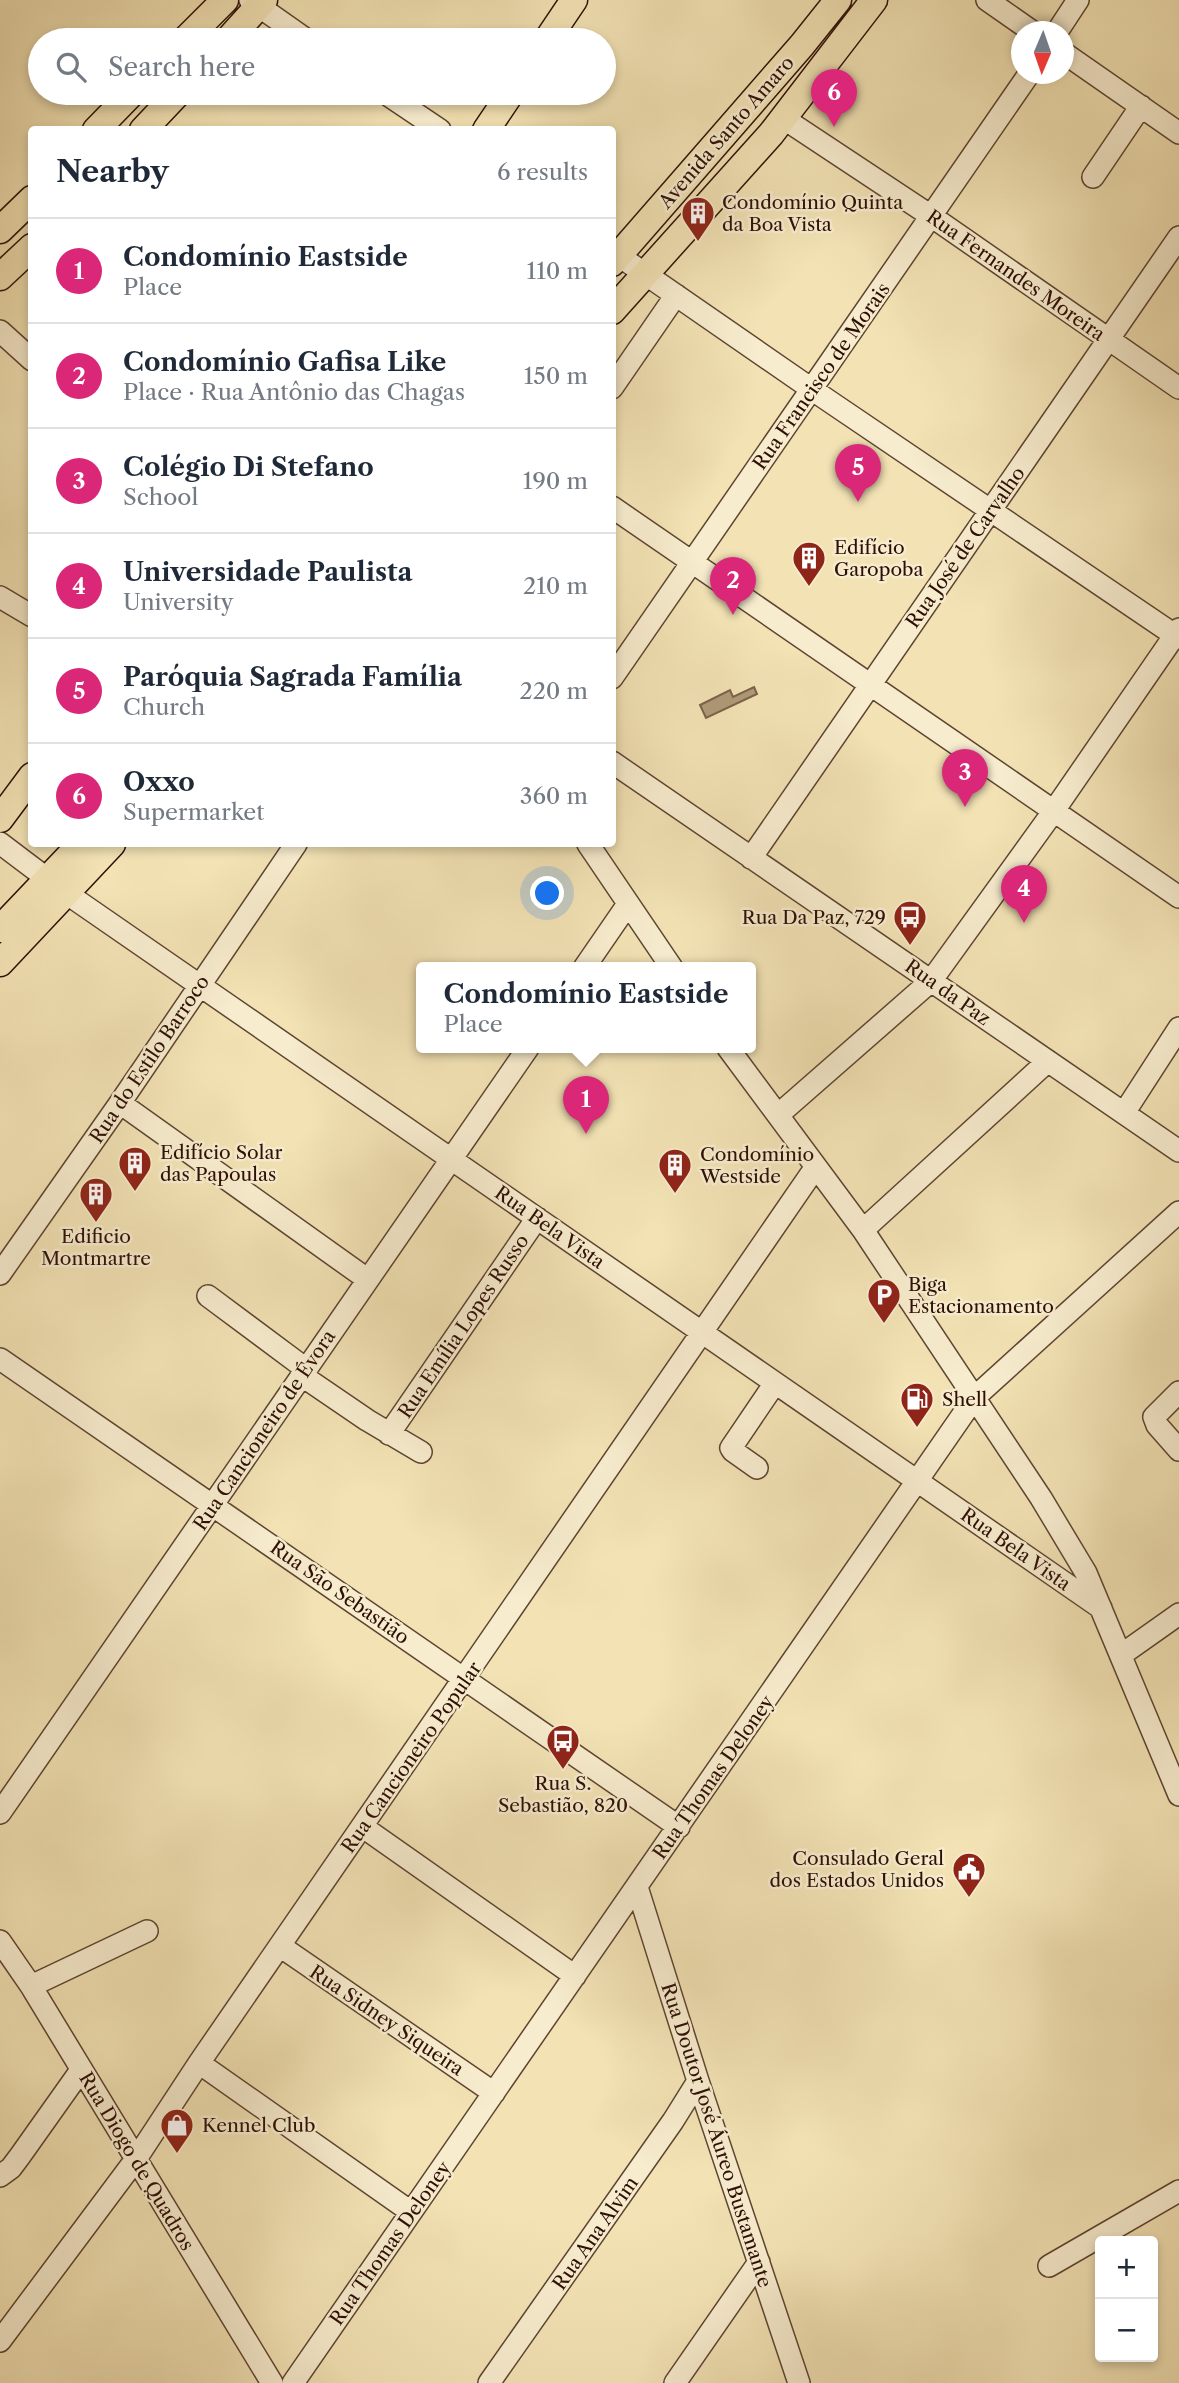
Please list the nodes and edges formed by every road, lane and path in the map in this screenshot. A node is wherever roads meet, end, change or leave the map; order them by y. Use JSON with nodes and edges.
{"nodes":[{"id":1,"x":225,"y":0,"type":"edge"},
{"id":2,"x":574,"y":0,"type":"edge"},
{"id":3,"x":838,"y":0,"type":"edge"},
{"id":4,"x":874,"y":0,"type":"edge"},
{"id":5,"x":987,"y":0,"type":"edge"},
{"id":6,"x":1079,"y":0,"type":"edge"},
{"id":7,"x":257,"y":2,"type":"edge"},
{"id":8,"x":1017,"y":21,"type":"edge"},
{"id":9,"x":1065,"y":21,"type":"edge"},
{"id":10,"x":197,"y":28,"type":"edge"},
{"id":11,"x":237,"y":28,"type":"edge"},
{"id":12,"x":291,"y":28,"type":"edge"},
{"id":13,"x":555,"y":28,"type":"edge"},
{"id":14,"x":1074,"y":60,"type":"edge"},
{"id":15,"x":1022,"y":84,"type":"edge"},
{"id":16,"x":120,"y":105,"type":"edge"},
{"id":17,"x":167,"y":105,"type":"edge"},
{"id":18,"x":403,"y":105,"type":"edge"},
{"id":19,"x":503,"y":105,"type":"edge"},
{"id":20,"x":1141,"y":106,"type":"junction"},
{"id":21,"x":783,"y":118,"type":"junction"},
{"id":22,"x":100,"y":126,"type":"edge"},
{"id":23,"x":147,"y":126,"type":"edge"},
{"id":24,"x":434,"y":126,"type":"edge"},
{"id":25,"x":489,"y":126,"type":"edge"},
{"id":26,"x":1179,"y":133,"type":"edge"},
{"id":27,"x":1093,"y":177,"type":"dead end"},
{"id":28,"x":28,"y":203,"type":"edge"},
{"id":29,"x":931,"y":216,"type":"junction"},
{"id":30,"x":0,"y":230,"type":"edge"},
{"id":31,"x":1179,"y":237,"type":"edge"},
{"id":32,"x":28,"y":251,"type":"edge"},
{"id":33,"x":616,"y":255,"type":"edge"},
{"id":34,"x":616,"y":257,"type":"edge"},
{"id":35,"x":646,"y":274,"type":"junction"},
{"id":36,"x":0,"y":277,"type":"edge"},
{"id":37,"x":676,"y":295,"type":"junction"},
{"id":38,"x":616,"y":307,"type":"edge"},
{"id":39,"x":0,"y":331,"type":"edge"},
{"id":40,"x":1108,"y":339,"type":"junction"},
{"id":41,"x":0,"y":346,"type":"edge"},
{"id":42,"x":28,"y":357,"type":"edge"},
{"id":43,"x":616,"y":382,"type":"edge"},
{"id":44,"x":1179,"y":388,"type":"edge"},
{"id":45,"x":812,"y":390,"type":"junction"},
{"id":46,"x":616,"y":510,"type":"edge"},
{"id":47,"x":991,"y":511,"type":"junction"},
{"id":48,"x":692,"y":563,"type":"junction"},
{"id":49,"x":0,"y":597,"type":"edge"},
{"id":50,"x":28,"y":614,"type":"edge"},
{"id":51,"x":1178,"y":634,"type":"edge"},
{"id":52,"x":616,"y":672,"type":"edge"},
{"id":53,"x":870,"y":684,"type":"junction"},
{"id":54,"x":616,"y":765,"type":"edge"},
{"id":55,"x":28,"y":781,"type":"edge"},
{"id":56,"x":1053,"y":811,"type":"junction"},
{"id":57,"x":0,"y":819,"type":"edge"},
{"id":58,"x":0,"y":843,"type":"edge"},
{"id":59,"x":79,"y":847,"type":"edge"},
{"id":60,"x":108,"y":847,"type":"edge"},
{"id":61,"x":294,"y":847,"type":"edge"},
{"id":62,"x":590,"y":847,"type":"edge"},
{"id":63,"x":751,"y":858,"type":"junction"},
{"id":64,"x":57,"y":886,"type":"junction"},
{"id":65,"x":1179,"y":897,"type":"edge"},
{"id":66,"x":628,"y":904,"type":"junction"},
{"id":67,"x":0,"y":929,"type":"edge"},
{"id":68,"x":588,"y":962,"type":"edge"},
{"id":69,"x":668,"y":962,"type":"edge"},
{"id":70,"x":0,"y":963,"type":"edge"},
{"id":71,"x":931,"y":981,"type":"junction"},
{"id":72,"x":200,"y":985,"type":"junction"},
{"id":73,"x":1179,"y":1028,"type":"edge"},
{"id":74,"x":524,"y":1053,"type":"edge"},
{"id":75,"x":732,"y":1053,"type":"edge"},
{"id":76,"x":1048,"y":1061,"type":"junction"},
{"id":77,"x":120,"y":1103,"type":"junction"},
{"id":78,"x":1124,"y":1113,"type":"junction"},
{"id":79,"x":778,"y":1115,"type":"junction"},
{"id":80,"x":1179,"y":1151,"type":"edge"},
{"id":81,"x":451,"y":1158,"type":"junction"},
{"id":82,"x":815,"y":1168,"type":"junction"},
{"id":83,"x":1179,"y":1212,"type":"edge"},
{"id":84,"x":537,"y":1219,"type":"junction"},
{"id":85,"x":863,"y":1230,"type":"junction"},
{"id":86,"x":0,"y":1274,"type":"edge"},
{"id":87,"x":367,"y":1279,"type":"junction"},
{"id":88,"x":208,"y":1296,"type":"dead end"},
{"id":89,"x":703,"y":1332,"type":"junction"},
{"id":90,"x":0,"y":1359,"type":"edge"},
{"id":91,"x":303,"y":1372,"type":"junction"},
{"id":92,"x":775,"y":1383,"type":"junction"},
{"id":93,"x":1179,"y":1392,"type":"edge"},
{"id":94,"x":975,"y":1397,"type":"junction"},
{"id":95,"x":389,"y":1434,"type":"junction"},
{"id":96,"x":1179,"y":1450,"type":"edge"},
{"id":97,"x":421,"y":1452,"type":"dead end"},
{"id":98,"x":757,"y":1468,"type":"dead end"},
{"id":99,"x":918,"y":1482,"type":"junction"},
{"id":100,"x":214,"y":1505,"type":"junction"},
{"id":101,"x":1101,"y":1608,"type":"junction"},
{"id":102,"x":1179,"y":1614,"type":"edge"},
{"id":103,"x":1121,"y":1655,"type":"junction"},
{"id":104,"x":465,"y":1679,"type":"junction"},
{"id":105,"x":1172,"y":1756,"type":"edge"},
{"id":106,"x":1179,"y":1795,"type":"edge"},
{"id":107,"x":0,"y":1813,"type":"edge"},
{"id":108,"x":363,"y":1827,"type":"junction"},
{"id":109,"x":679,"y":1827,"type":"junction"},
{"id":110,"x":637,"y":1887,"type":"junction"},
{"id":111,"x":147,"y":1931,"type":"dead end"},
{"id":112,"x":0,"y":1941,"type":"edge"},
{"id":113,"x":280,"y":1947,"type":"junction"},
{"id":114,"x":575,"y":1976,"type":"junction"},
{"id":115,"x":31,"y":1986,"type":"junction"},
{"id":116,"x":199,"y":2063,"type":"junction"},
{"id":117,"x":81,"y":2070,"type":"junction"},
{"id":118,"x":698,"y":2081,"type":"junction"},
{"id":119,"x":494,"y":2093,"type":"junction"},
{"id":120,"x":136,"y":2159,"type":"junction"},
{"id":121,"x":0,"y":2176,"type":"edge"},
{"id":122,"x":1179,"y":2191,"type":"edge"},
{"id":123,"x":411,"y":2212,"type":"junction"},
{"id":124,"x":759,"y":2262,"type":"junction"},
{"id":125,"x":1049,"y":2266,"type":"dead end"},
{"id":126,"x":0,"y":2341,"type":"edge"},
{"id":127,"x":272,"y":2383,"type":"edge"},
{"id":128,"x":293,"y":2383,"type":"edge"},
{"id":129,"x":489,"y":2383,"type":"edge"},
{"id":130,"x":675,"y":2383,"type":"edge"},
{"id":131,"x":799,"y":2383,"type":"edge"}],
"edges":[{"from":1,"to":10,"type":"main road"},
{"from":2,"to":13,"type":"main road"},
{"from":3,"to":33,"type":"main road","name":"Avenida Santo Amaro"},
{"from":4,"to":21,"type":"main road","name":"Avenida Santo Amaro"},
{"from":5,"to":8,"type":"street"},
{"from":6,"to":9,"type":"street"},
{"from":7,"to":11,"type":"main road"},
{"from":7,"to":12,"type":"street"},
{"from":14,"to":20,"type":"street"},
{"from":15,"to":29,"type":"street","name":"Rua Francisco de Morais"},
{"from":16,"to":22,"type":"main road"},
{"from":17,"to":23,"type":"main road"},
{"from":18,"to":24,"type":"street"},
{"from":19,"to":25,"type":"main road"},
{"from":20,"to":26,"type":"street"},
{"from":20,"to":27,"type":"street"},
{"from":21,"to":29,"type":"street","name":"Rua Fernandes Moreira"},
{"from":21,"to":35,"type":"main road","name":"Avenida Santo Amaro"},
{"from":28,"to":30,"type":"main road"},
{"from":29,"to":40,"type":"street","name":"Rua Fernandes Moreira"},
{"from":29,"to":45,"type":"street","name":"Rua Francisco de Morais"},
{"from":31,"to":40,"type":"street","name":"Rua José de Carvalho"},
{"from":32,"to":36,"type":"main road"},
{"from":34,"to":35,"type":"street"},
{"from":35,"to":37,"type":"street"},
{"from":35,"to":38,"type":"main road","name":"Avenida Santo Amaro"},
{"from":37,"to":43,"type":"street"},
{"from":37,"to":45,"type":"street"},
{"from":39,"to":42,"type":"street"},
{"from":40,"to":44,"type":"street","name":"Rua Fernandes Moreira"},
{"from":40,"to":47,"type":"street","name":"Rua José de Carvalho"},
{"from":41,"to":42,"type":"street"},
{"from":45,"to":47,"type":"street"},
{"from":45,"to":48,"type":"street","name":"Rua Francisco de Morais"},
{"from":46,"to":48,"type":"street"},
{"from":47,"to":51,"type":"street"},
{"from":47,"to":53,"type":"street","name":"Rua José de Carvalho"},
{"from":48,"to":52,"type":"street","name":"Rua Francisco de Morais"},
{"from":48,"to":53,"type":"street"},
{"from":49,"to":50,"type":"street"},
{"from":51,"to":56,"type":"street"},
{"from":53,"to":56,"type":"street"},
{"from":53,"to":63,"type":"street","name":"Rua José de Carvalho"},
{"from":54,"to":63,"type":"street","name":"Rua da Paz"},
{"from":55,"to":57,"type":"main road"},
{"from":56,"to":65,"type":"street"},
{"from":56,"to":71,"type":"street"},
{"from":58,"to":64,"type":"street","name":"Rua Bela Vista"},
{"from":59,"to":64,"type":"main road"},
{"from":60,"to":64,"type":"main road"},
{"from":61,"to":72,"type":"street","name":"Rua do Estilo Barroco"},
{"from":62,"to":66,"type":"street"},
{"from":63,"to":71,"type":"street","name":"Rua da Paz"},
{"from":64,"to":67,"type":"main road"},
{"from":64,"to":70,"type":"main road"},
{"from":64,"to":72,"type":"street","name":"Rua Bela Vista"},
{"from":66,"to":68,"type":"street"},
{"from":66,"to":69,"type":"street"},
{"from":71,"to":76,"type":"street","name":"Rua da Paz"},
{"from":71,"to":79,"type":"street"},
{"from":72,"to":77,"type":"street","name":"Rua do Estilo Barroco"},
{"from":72,"to":81,"type":"street","name":"Rua Bela Vista"},
{"from":73,"to":78,"type":"street"},
{"from":74,"to":81,"type":"street","name":"Rua Cancioneiro de Évora"},
{"from":75,"to":79,"type":"street"},
{"from":76,"to":78,"type":"street","name":"Rua da Paz"},
{"from":76,"to":85,"type":"street"},
{"from":77,"to":86,"type":"street","name":"Rua do Estilo Barroco"},
{"from":77,"to":87,"type":"street"},
{"from":78,"to":80,"type":"street","name":"Rua da Paz"},
{"from":79,"to":82,"type":"street"},
{"from":81,"to":84,"type":"street","name":"Rua Bela Vista"},
{"from":81,"to":87,"type":"street","name":"Rua Cancioneiro de Évora"},
{"from":82,"to":85,"type":"street"},
{"from":82,"to":89,"type":"street","name":"Rua Cancioneiro Popular"},
{"from":83,"to":94,"type":"street","name":"Rua Thomas Deloney"},
{"from":84,"to":89,"type":"street","name":"Rua Bela Vista"},
{"from":84,"to":95,"type":"street","name":"Rua Emília Lopes Russo"},
{"from":85,"to":94,"type":"street"},
{"from":87,"to":91,"type":"street","name":"Rua Cancioneiro de Évora"},
{"from":88,"to":91,"type":"street"},
{"from":89,"to":92,"type":"street","name":"Rua Bela Vista"},
{"from":89,"to":104,"type":"street","name":"Rua Cancioneiro Popular"},
{"from":90,"to":100,"type":"street","name":"Rua São Sebastião"},
{"from":91,"to":95,"type":"street"},
{"from":91,"to":100,"type":"street","name":"Rua Cancioneiro de Évora"},
{"from":92,"to":98,"type":"street"},
{"from":92,"to":99,"type":"street","name":"Rua Bela Vista"},
{"from":93,"to":96,"type":"street"},
{"from":94,"to":99,"type":"street","name":"Rua Thomas Deloney"},
{"from":94,"to":101,"type":"street"},
{"from":95,"to":97,"type":"street"},
{"from":99,"to":101,"type":"street","name":"Rua Bela Vista"},
{"from":99,"to":109,"type":"street","name":"Rua Thomas Deloney"},
{"from":100,"to":104,"type":"street","name":"Rua São Sebastião"},
{"from":100,"to":107,"type":"street","name":"Rua Cancioneiro de Évora"},
{"from":101,"to":103,"type":"street"},
{"from":102,"to":103,"type":"street"},
{"from":103,"to":105,"type":"street"},
{"from":104,"to":108,"type":"street","name":"Rua Cancioneiro Popular"},
{"from":104,"to":109,"type":"street","name":"Rua São Sebastião"},
{"from":105,"to":106,"type":"street"},
{"from":108,"to":113,"type":"street","name":"Rua Cancioneiro Popular"},
{"from":108,"to":114,"type":"street"},
{"from":109,"to":110,"type":"street","name":"Rua Thomas Deloney"},
{"from":110,"to":114,"type":"street","name":"Rua Thomas Deloney"},
{"from":110,"to":118,"type":"street","name":"Rua Doutor José Áureo Bustamante"},
{"from":111,"to":115,"type":"street"},
{"from":112,"to":115,"type":"street","name":"Rua Diogo de Quadros"},
{"from":113,"to":116,"type":"street","name":"Rua Cancioneiro Popular"},
{"from":113,"to":119,"type":"street","name":"Rua Sidney Siqueira"},
{"from":114,"to":119,"type":"street","name":"Rua Thomas Deloney"},
{"from":115,"to":117,"type":"street","name":"Rua Diogo de Quadros"},
{"from":116,"to":120,"type":"street","name":"Rua Cancioneiro Popular"},
{"from":116,"to":123,"type":"street"},
{"from":117,"to":120,"type":"street","name":"Rua Diogo de Quadros"},
{"from":117,"to":121,"type":"street"},
{"from":118,"to":124,"type":"street","name":"Rua Doutor José Áureo Bustamante"},
{"from":118,"to":129,"type":"street","name":"Rua Ana Alvim"},
{"from":119,"to":123,"type":"street","name":"Rua Thomas Deloney"},
{"from":120,"to":126,"type":"street","name":"Rua Cancioneiro Popular"},
{"from":120,"to":127,"type":"street","name":"Rua Diogo de Quadros"},
{"from":122,"to":125,"type":"street"},
{"from":123,"to":128,"type":"street","name":"Rua Thomas Deloney"},
{"from":124,"to":130,"type":"street"},
{"from":124,"to":131,"type":"street","name":"Rua Doutor José Áureo Bustamante"}]}
